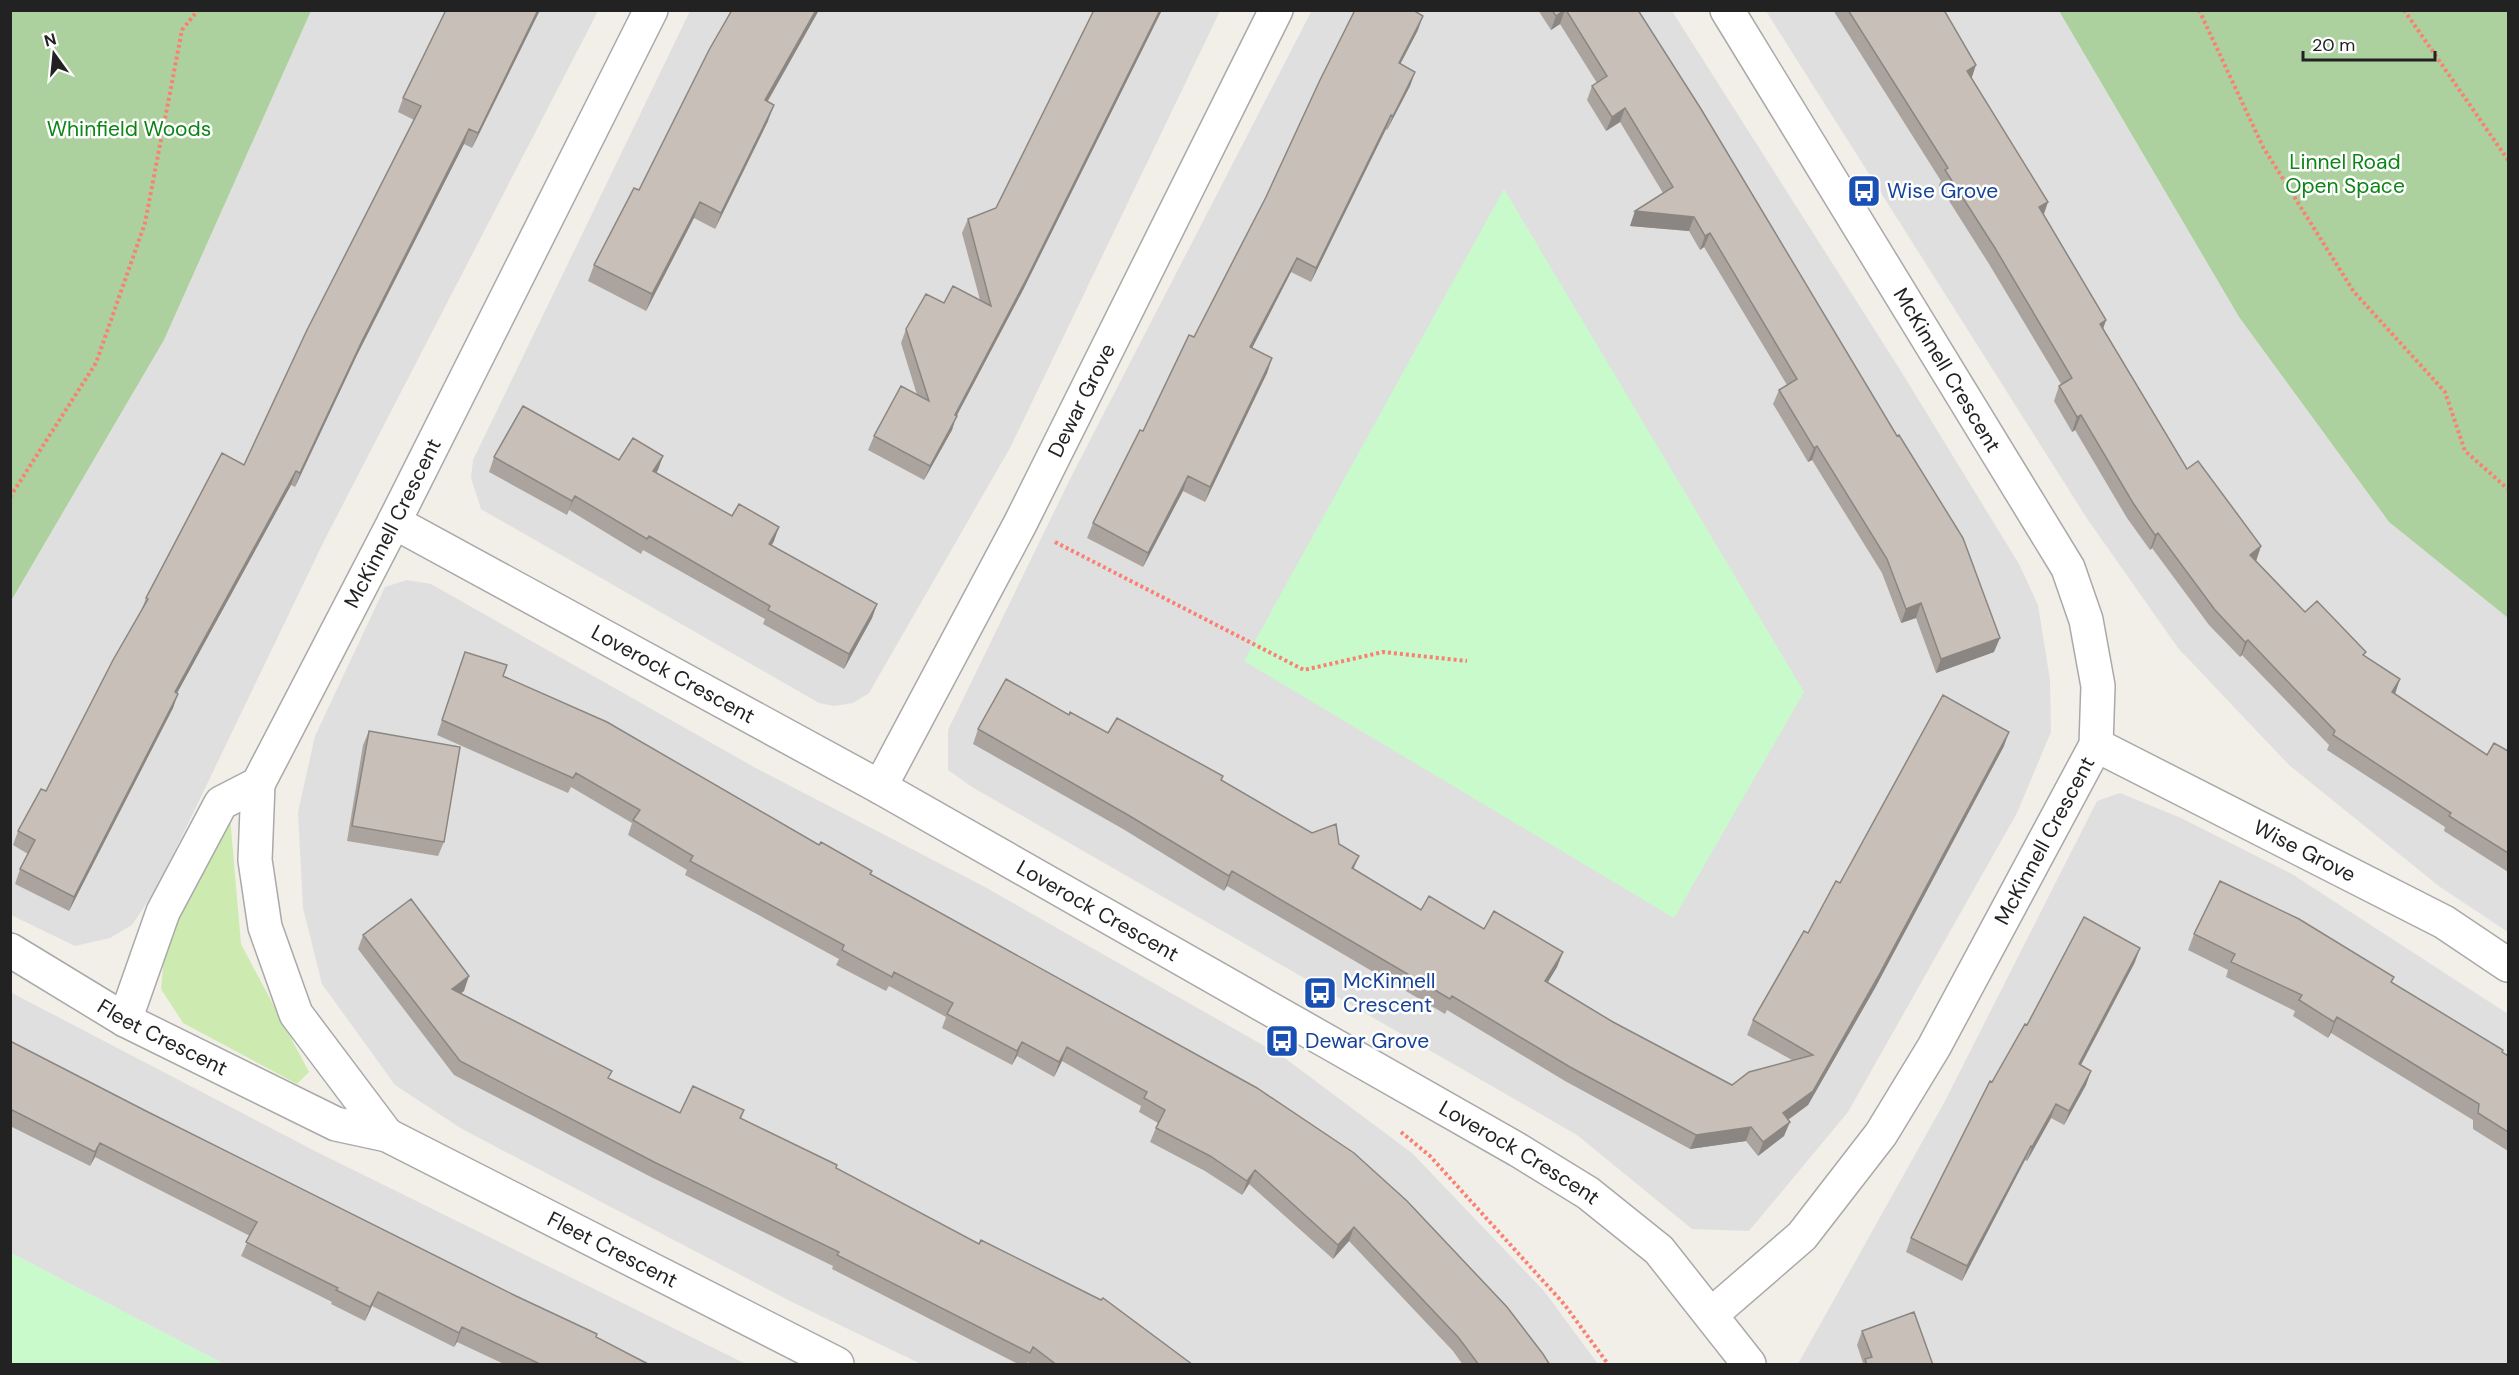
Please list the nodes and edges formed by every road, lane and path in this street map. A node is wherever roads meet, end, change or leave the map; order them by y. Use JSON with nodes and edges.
{"nodes":[{"id":1,"x":198,"y":10,"type":"edge"},
{"id":2,"x":651,"y":10,"type":"edge"},
{"id":3,"x":1276,"y":10,"type":"edge"},
{"id":4,"x":1727,"y":10,"type":"edge"},
{"id":5,"x":2199,"y":10,"type":"edge"},
{"id":6,"x":2404,"y":10,"type":"edge"},
{"id":7,"x":2508,"y":160,"type":"edge"},
{"id":8,"x":2508,"y":489,"type":"edge"},
{"id":9,"x":10,"y":497,"type":"edge"},
{"id":10,"x":394,"y":522,"type":"junction"},
{"id":11,"x":1020,"y":524,"type":"junction"},
{"id":12,"x":1467,"y":661,"type":"dead end"},
{"id":13,"x":2096,"y":746,"type":"junction"},
{"id":14,"x":258,"y":784,"type":"junction"},
{"id":15,"x":880,"y":787,"type":"junction"},
{"id":16,"x":10,"y":950,"type":"edge"},
{"id":17,"x":2508,"y":965,"type":"edge"},
{"id":18,"x":125,"y":1020,"type":"junction"},
{"id":19,"x":1395,"y":1127,"type":"dead end"},
{"id":20,"x":387,"y":1135,"type":"junction"},
{"id":21,"x":1712,"y":1314,"type":"junction"},
{"id":22,"x":837,"y":1365,"type":"edge"},
{"id":23,"x":1608,"y":1365,"type":"edge"},
{"id":24,"x":1749,"y":1365,"type":"edge"}],
"edges":[{"from":1,"to":9,"type":"path"},
{"from":2,"to":10,"type":"street","name":"McKinnell Crescent"},
{"from":3,"to":11,"type":"street","name":"Dewar Grove"},
{"from":4,"to":13,"type":"street","name":"McKinnell Crescent"},
{"from":5,"to":8,"type":"path"},
{"from":6,"to":7,"type":"path"},
{"from":10,"to":14,"type":"street","name":"McKinnell Crescent"},
{"from":10,"to":15,"type":"street","name":"Loverock Crescent"},
{"from":11,"to":12,"type":"path"},
{"from":11,"to":15,"type":"street","name":"Dewar Grove"},
{"from":13,"to":17,"type":"street","name":"Wise Grove"},
{"from":13,"to":21,"type":"street","name":"McKinnell Crescent"},
{"from":14,"to":18,"type":"street"},
{"from":14,"to":20,"type":"street","name":"Fleet Crescent"},
{"from":15,"to":21,"type":"street","name":"Loverock Crescent"},
{"from":16,"to":18,"type":"street","name":"Fleet Crescent"},
{"from":18,"to":20,"type":"street","name":"Fleet Crescent"},
{"from":19,"to":23,"type":"path"},
{"from":20,"to":22,"type":"street","name":"Fleet Crescent"},
{"from":21,"to":24,"type":"street","name":"Loverock Crescent"}]}
